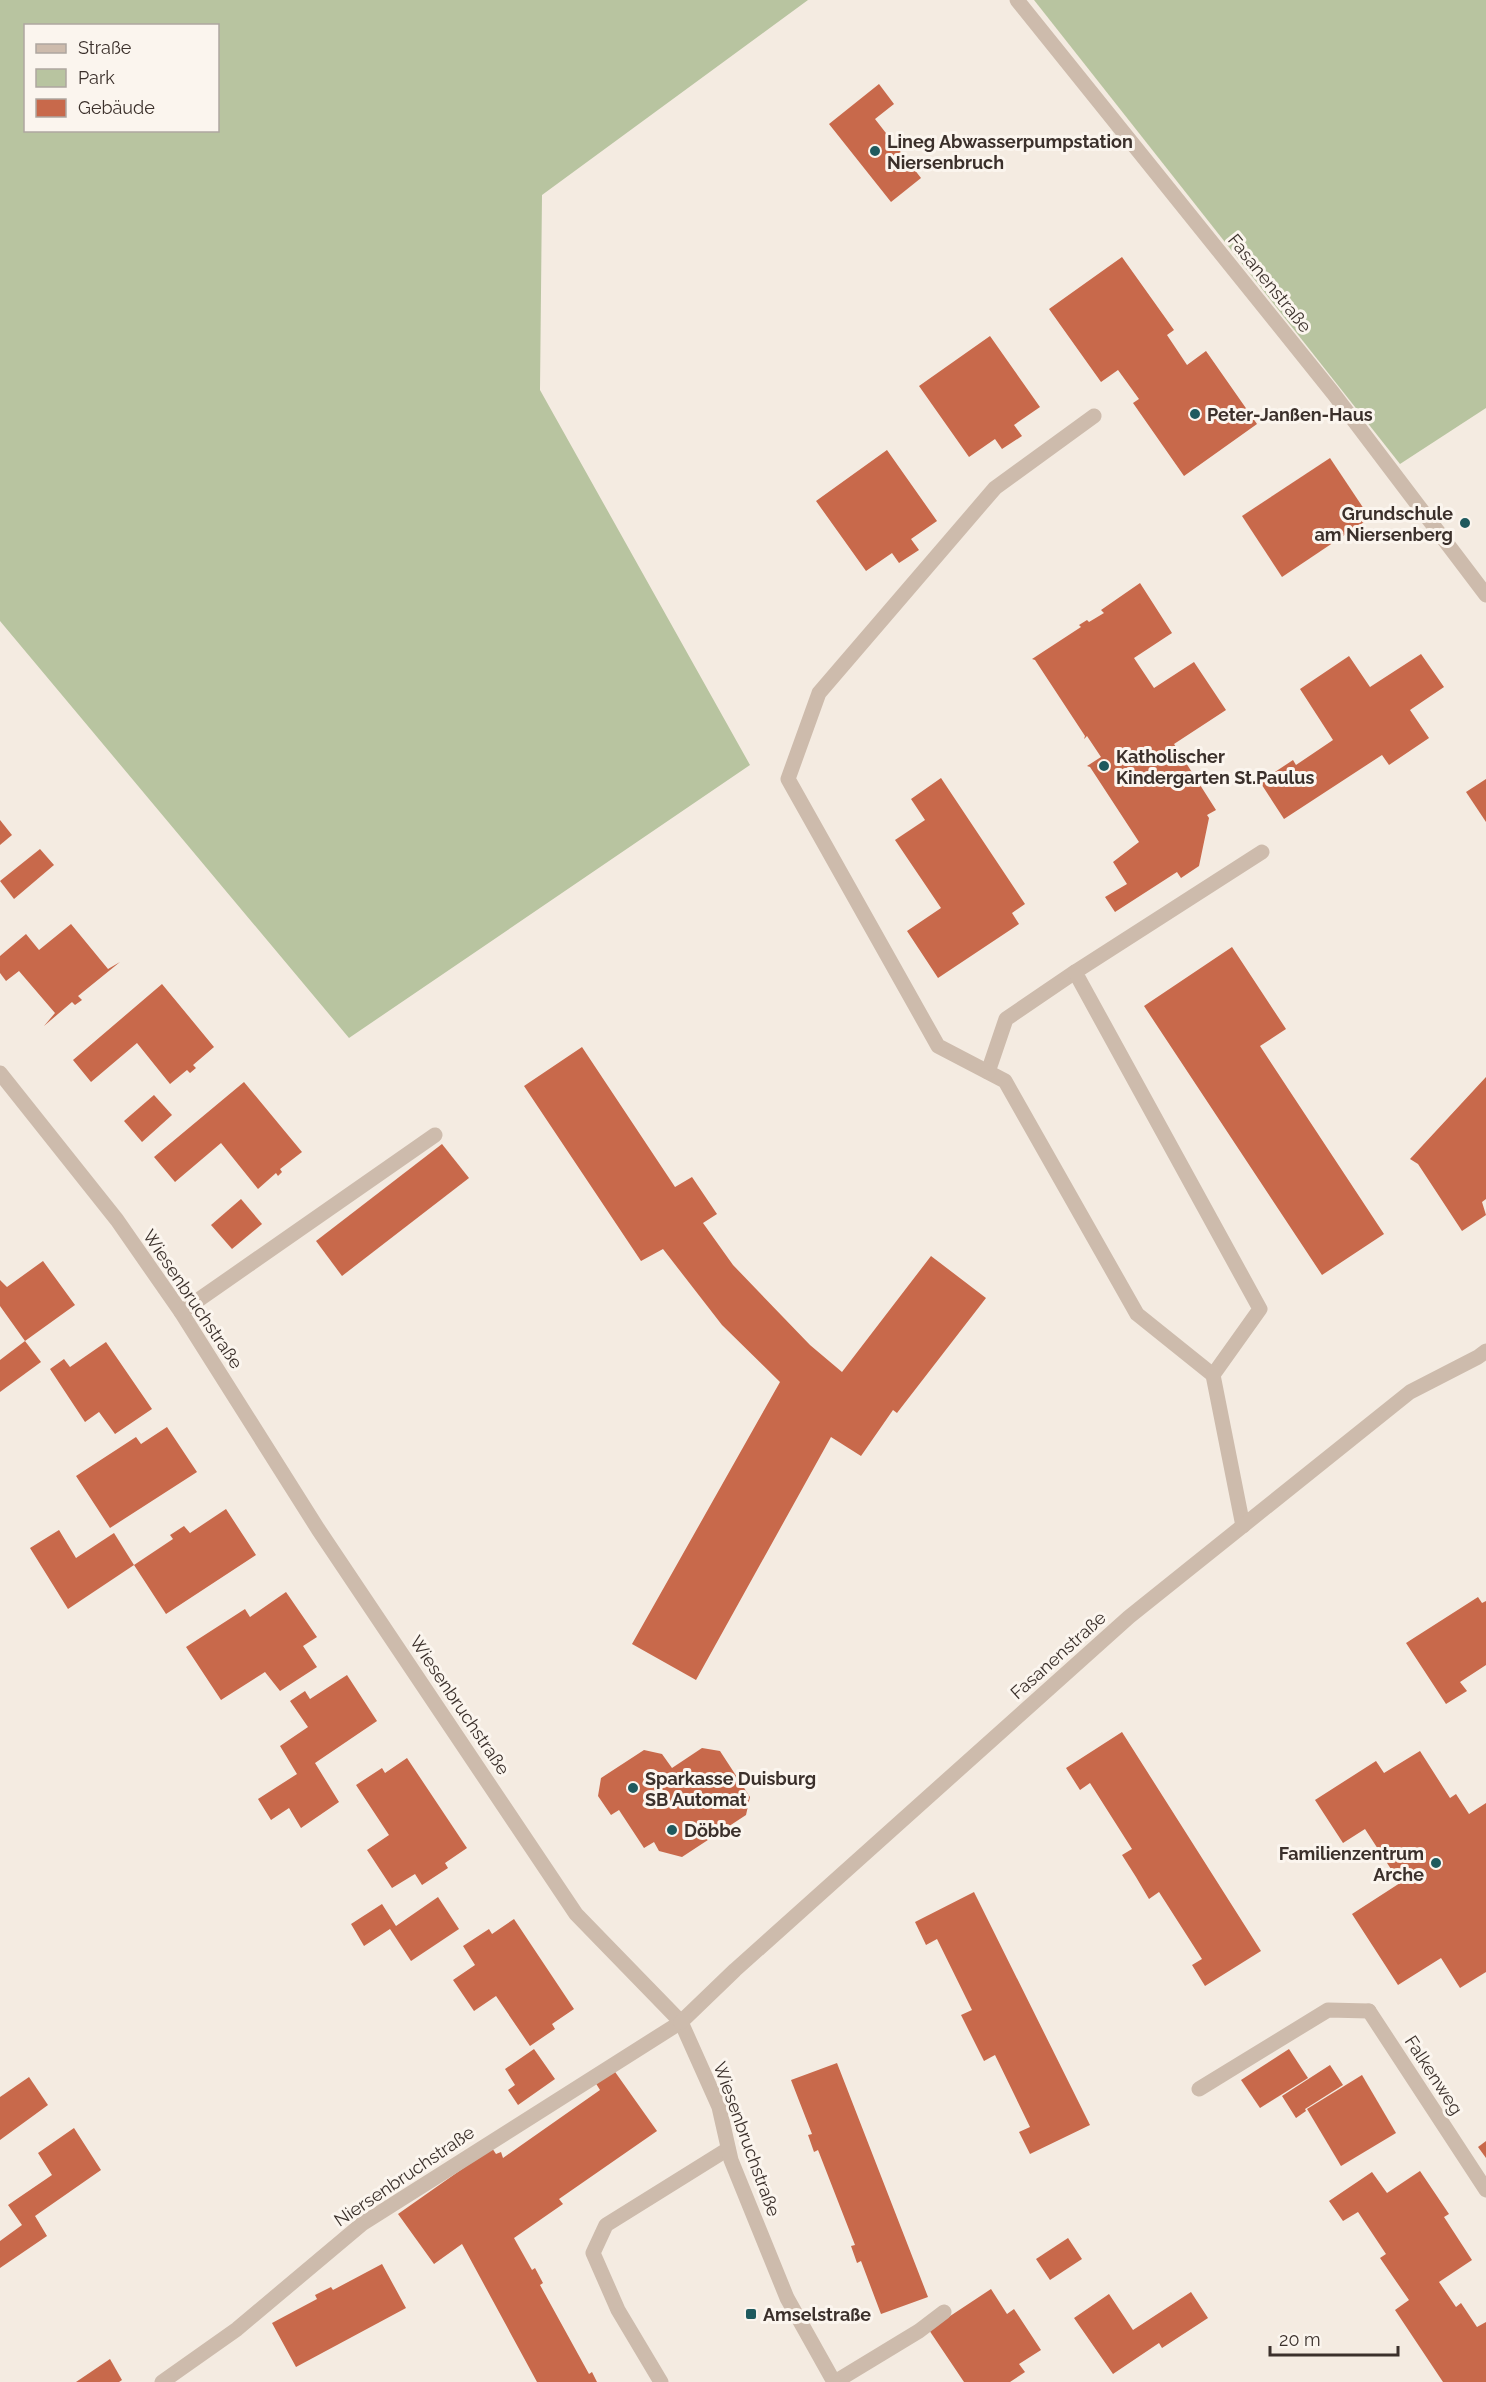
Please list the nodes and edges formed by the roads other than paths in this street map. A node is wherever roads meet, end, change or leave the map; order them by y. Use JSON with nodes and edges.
{"nodes":[{"id":1,"x":1017,"y":0,"type":"edge"},
{"id":2,"x":1094,"y":416,"type":"dead end"},
{"id":3,"x":1486,"y":595,"type":"edge"},
{"id":4,"x":1262,"y":852,"type":"dead end"},
{"id":5,"x":1075,"y":972,"type":"junction"},
{"id":6,"x":988,"y":1072,"type":"junction"},
{"id":7,"x":0,"y":1073,"type":"edge"},
{"id":8,"x":435,"y":1135,"type":"dead end"},
{"id":9,"x":181,"y":1312,"type":"junction"},
{"id":10,"x":1486,"y":1351,"type":"edge"},
{"id":11,"x":1213,"y":1375,"type":"junction"},
{"id":12,"x":1243,"y":1526,"type":"junction"},
{"id":13,"x":681,"y":2022,"type":"junction"},
{"id":14,"x":1199,"y":2089,"type":"dead end"},
{"id":15,"x":728,"y":2149,"type":"junction"},
{"id":16,"x":1486,"y":2190,"type":"edge"},
{"id":17,"x":944,"y":2312,"type":"dead end"},
{"id":18,"x":162,"y":2382,"type":"edge"},
{"id":19,"x":661,"y":2382,"type":"edge"},
{"id":20,"x":835,"y":2382,"type":"edge"}],
"edges":[{"from":1,"to":3,"type":"street","name":"Fasanenstraße"},
{"from":2,"to":6,"type":"street"},
{"from":4,"to":5,"type":"street"},
{"from":5,"to":6,"type":"street"},
{"from":5,"to":11,"type":"street"},
{"from":6,"to":11,"type":"street"},
{"from":7,"to":9,"type":"street","name":"Wiesenbruchstraße"},
{"from":8,"to":9,"type":"street"},
{"from":9,"to":13,"type":"street","name":"Wiesenbruchstraße"},
{"from":10,"to":12,"type":"street","name":"Fasanenstraße"},
{"from":11,"to":12,"type":"street"},
{"from":12,"to":13,"type":"street","name":"Fasanenstraße"},
{"from":13,"to":15,"type":"street","name":"Wiesenbruchstraße"},
{"from":13,"to":18,"type":"street","name":"Niersenbruchstraße"},
{"from":14,"to":16,"type":"street","name":"Falkenweg"},
{"from":15,"to":19,"type":"street"},
{"from":15,"to":20,"type":"street","name":"Wiesenbruchstraße"},
{"from":17,"to":20,"type":"street"}]}
